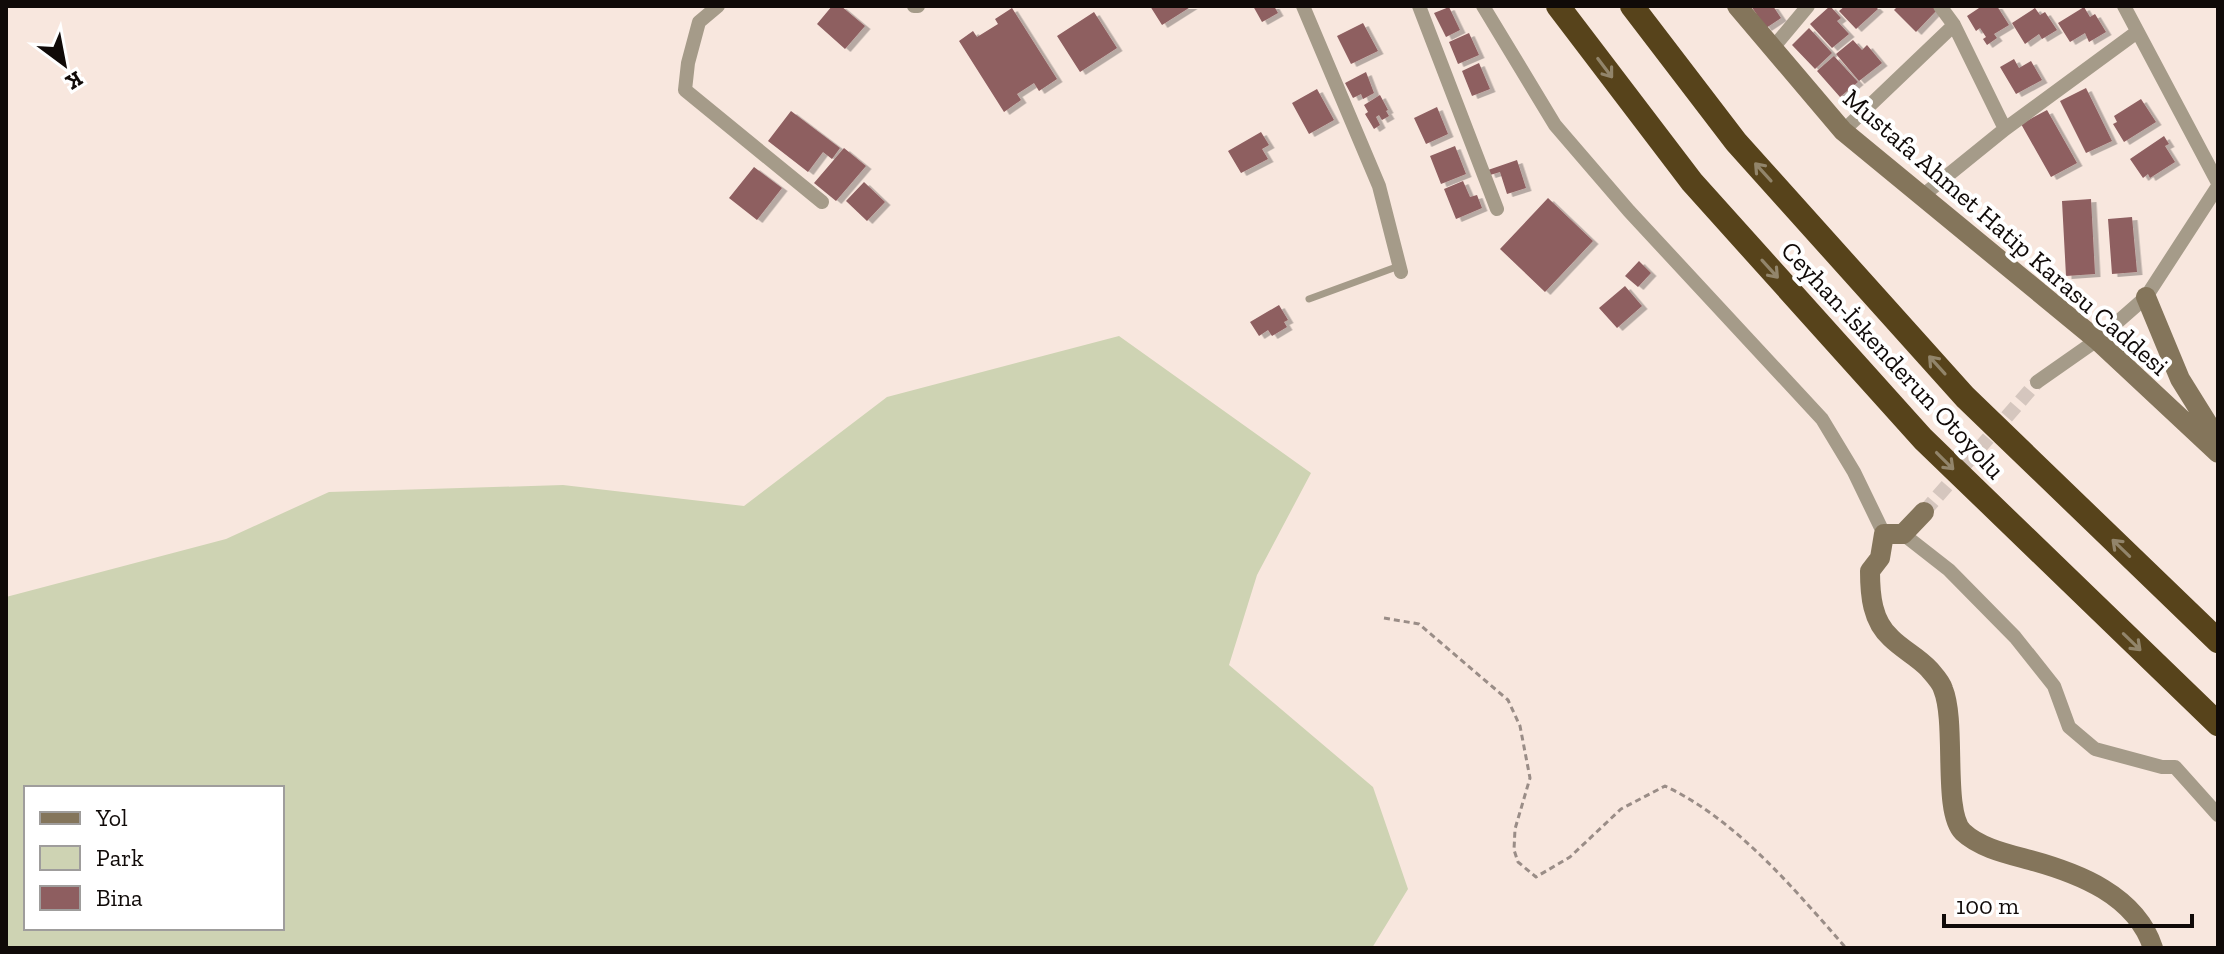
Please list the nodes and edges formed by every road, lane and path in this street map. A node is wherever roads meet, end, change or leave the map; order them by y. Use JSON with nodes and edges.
{"nodes":[{"id":1,"x":718,"y":6,"type":"edge"},
{"id":2,"x":1303,"y":6,"type":"edge"},
{"id":3,"x":1419,"y":6,"type":"edge"},
{"id":4,"x":1483,"y":6,"type":"edge"},
{"id":5,"x":1558,"y":6,"type":"edge"},
{"id":6,"x":1632,"y":6,"type":"edge"},
{"id":7,"x":1737,"y":6,"type":"edge"},
{"id":8,"x":1808,"y":6,"type":"edge"},
{"id":9,"x":1940,"y":6,"type":"edge"},
{"id":10,"x":2124,"y":6,"type":"edge"},
{"id":11,"x":1954,"y":25,"type":"junction"},
{"id":12,"x":2137,"y":32,"type":"junction"},
{"id":13,"x":1772,"y":49,"type":"junction"},
{"id":14,"x":2005,"y":129,"type":"junction"},
{"id":15,"x":1843,"y":131,"type":"junction"},
{"id":16,"x":2218,"y":185,"type":"edge"},
{"id":17,"x":1921,"y":197,"type":"junction"},
{"id":18,"x":822,"y":202,"type":"dead end"},
{"id":19,"x":1497,"y":209,"type":"dead end"},
{"id":20,"x":1400,"y":269,"type":"joint"},
{"id":21,"x":2146,"y":297,"type":"junction"},
{"id":22,"x":1309,"y":299,"type":"dead end"},
{"id":23,"x":2097,"y":340,"type":"junction"},
{"id":24,"x":2037,"y":382,"type":"tunnel mouth"},
{"id":25,"x":2218,"y":440,"type":"edge"},
{"id":26,"x":2218,"y":453,"type":"edge"},
{"id":27,"x":1924,"y":512,"type":"tunnel mouth"},
{"id":28,"x":1894,"y":534,"type":"junction"},
{"id":29,"x":1384,"y":618,"type":"dead end"},
{"id":30,"x":2218,"y":641,"type":"edge"},
{"id":31,"x":2218,"y":724,"type":"edge"},
{"id":32,"x":2218,"y":815,"type":"edge"},
{"id":33,"x":1846,"y":948,"type":"edge"},
{"id":34,"x":2153,"y":948,"type":"edge"}],
"edges":[{"from":1,"to":18,"type":"street"},
{"from":2,"to":20,"type":"street"},
{"from":3,"to":19,"type":"street"},
{"from":4,"to":28,"type":"street"},
{"from":5,"to":31,"type":"highway","name":"Ceyhan-İskenderun Otoyolu","one_way":true},
{"from":30,"to":6,"type":"highway","name":"Ceyhan-İskenderun Otoyolu","one_way":true},
{"from":7,"to":13,"type":"street","name":"Mustafa Ahmet Hatip Karasu Caddesi"},
{"from":8,"to":13,"type":"street"},
{"from":9,"to":11,"type":"street"},
{"from":10,"to":12,"type":"street"},
{"from":11,"to":14,"type":"street"},
{"from":11,"to":15,"type":"street"},
{"from":12,"to":14,"type":"street"},
{"from":12,"to":16,"type":"street"},
{"from":13,"to":15,"type":"street","name":"Mustafa Ahmet Hatip Karasu Caddesi"},
{"from":14,"to":17,"type":"street"},
{"from":15,"to":17,"type":"street","name":"Mustafa Ahmet Hatip Karasu Caddesi"},
{"from":16,"to":21,"type":"street"},
{"from":17,"to":23,"type":"street","name":"Mustafa Ahmet Hatip Karasu Caddesi"},
{"from":20,"to":22,"type":"lane"},
{"from":21,"to":23,"type":"street"},
{"from":21,"to":25,"type":"street"},
{"from":23,"to":24,"type":"street"},
{"from":23,"to":26,"type":"street","name":"Mustafa Ahmet Hatip Karasu Caddesi"},
{"from":27,"to":28,"type":"street"},
{"from":28,"to":32,"type":"street"},
{"from":28,"to":34,"type":"street"},
{"from":29,"to":33,"type":"path"}]}
